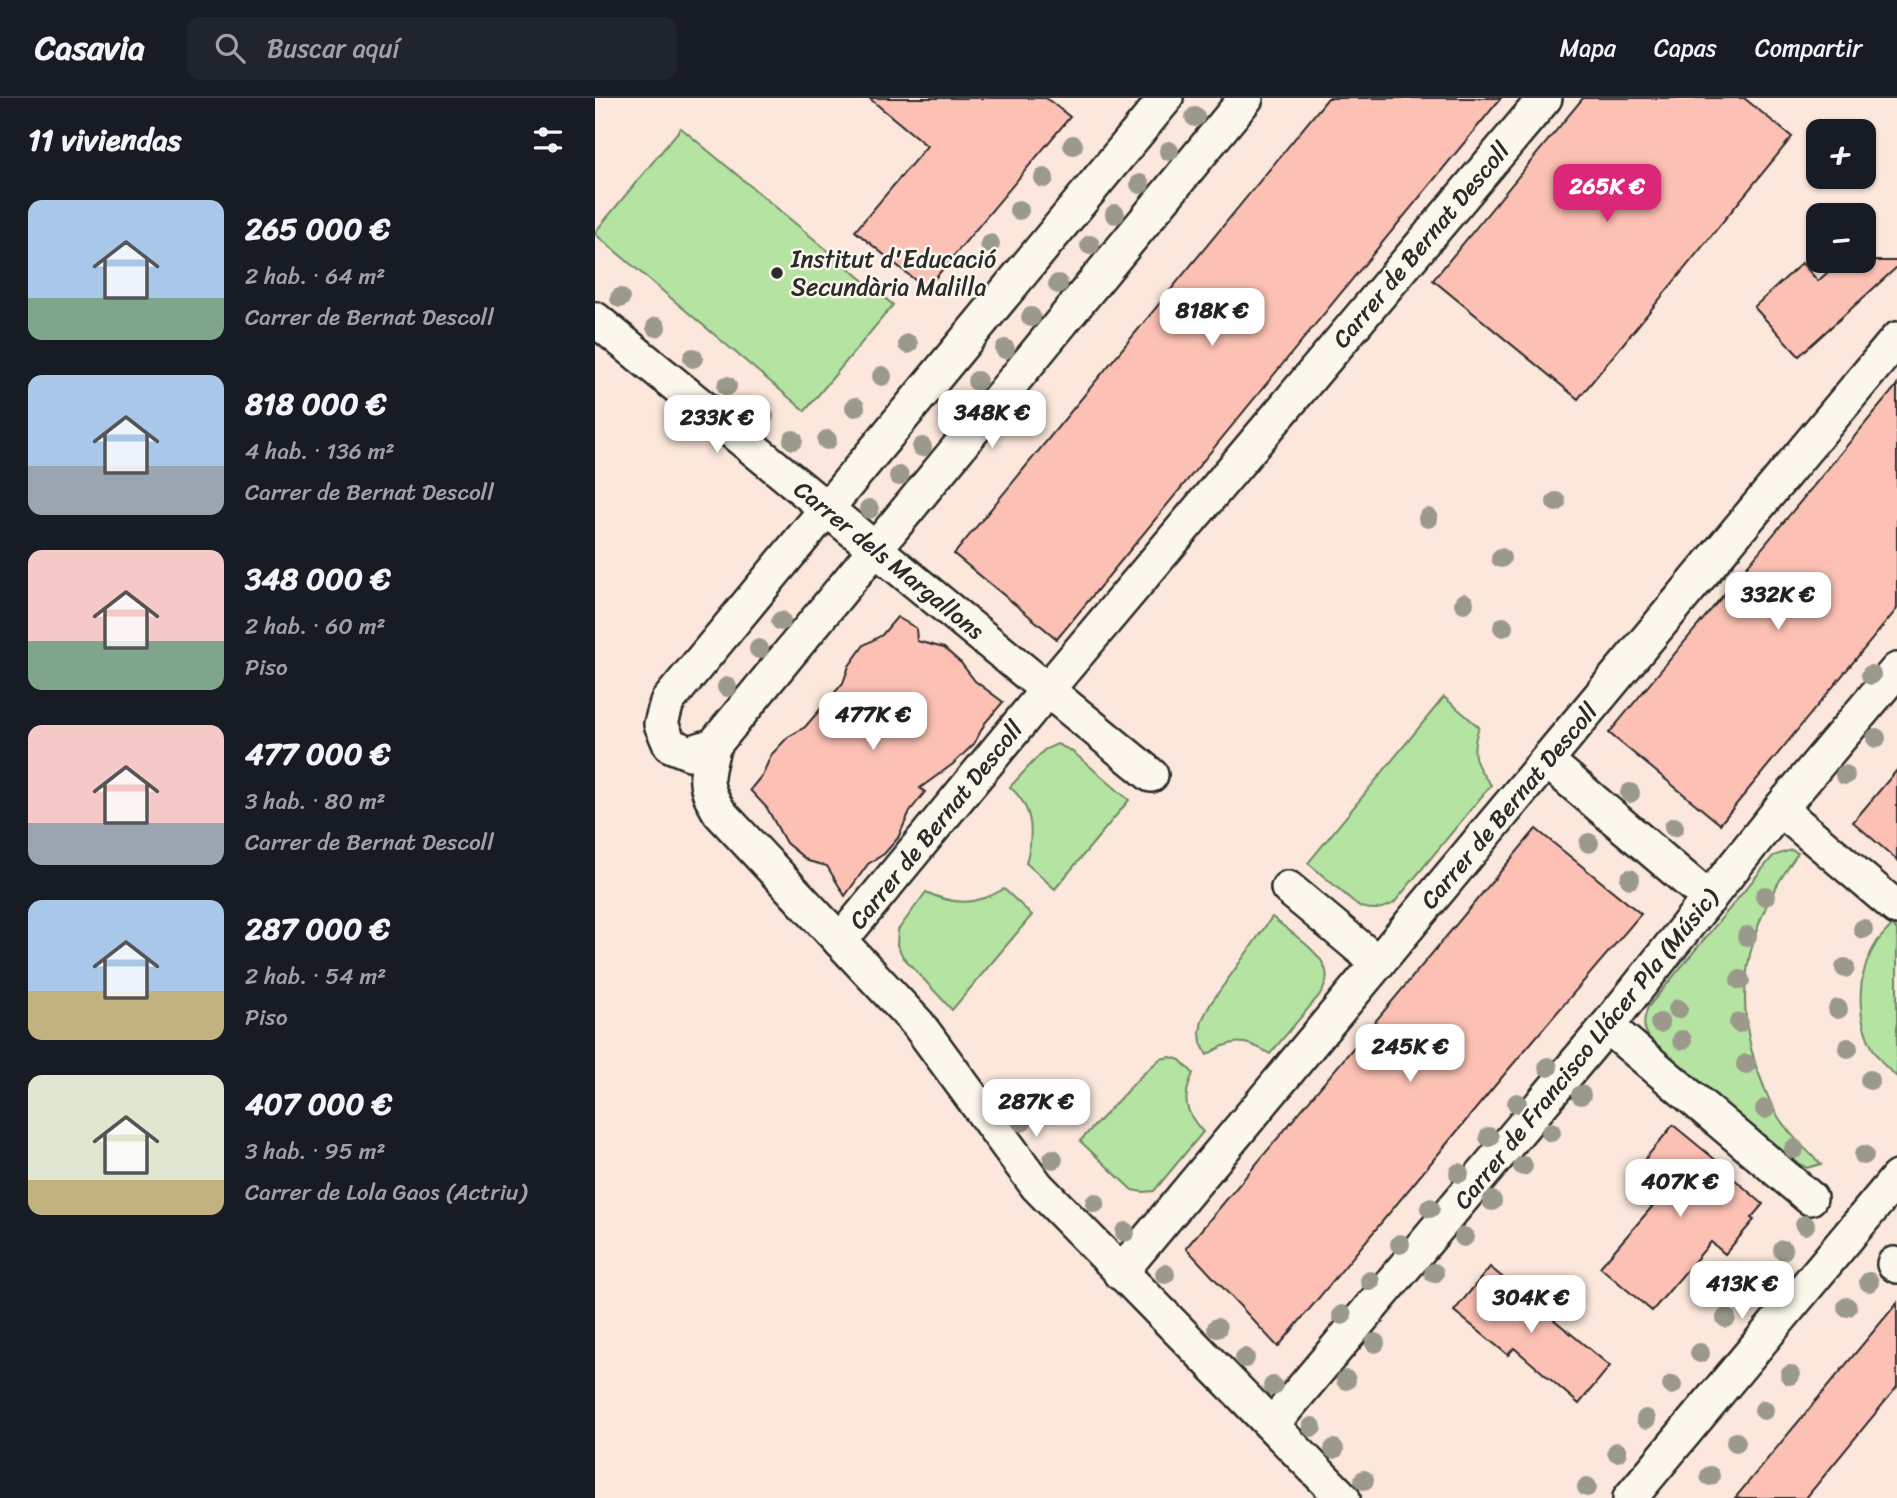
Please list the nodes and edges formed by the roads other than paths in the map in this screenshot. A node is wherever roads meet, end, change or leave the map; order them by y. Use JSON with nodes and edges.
{"nodes":[{"id":1,"x":1166,"y":98,"type":"edge"},
{"id":2,"x":1247,"y":98,"type":"edge"},
{"id":3,"x":1545,"y":98,"type":"edge"},
{"id":4,"x":595,"y":319,"type":"edge"},
{"id":5,"x":1897,"y":339,"type":"edge"},
{"id":6,"x":826,"y":509,"type":"junction"},
{"id":7,"x":874,"y":550,"type":"junction"},
{"id":8,"x":1897,"y":670,"type":"edge"},
{"id":9,"x":1048,"y":690,"type":"junction"},
{"id":10,"x":714,"y":745,"type":"junction"},
{"id":11,"x":1547,"y":761,"type":"junction"},
{"id":12,"x":1151,"y":775,"type":"dead end"},
{"id":13,"x":1780,"y":809,"type":"junction"},
{"id":14,"x":1288,"y":888,"type":"dead end"},
{"id":15,"x":1709,"y":899,"type":"junction"},
{"id":16,"x":1897,"y":908,"type":"edge"},
{"id":17,"x":840,"y":941,"type":"junction"},
{"id":18,"x":1378,"y":963,"type":"junction"},
{"id":19,"x":1607,"y":1026,"type":"junction"},
{"id":20,"x":1897,"y":1178,"type":"edge"},
{"id":21,"x":1810,"y":1198,"type":"dead end"},
{"id":22,"x":1120,"y":1273,"type":"junction"},
{"id":23,"x":1272,"y":1425,"type":"junction"},
{"id":24,"x":1343,"y":1498,"type":"edge"},
{"id":25,"x":1630,"y":1498,"type":"edge"}],
"edges":[{"from":1,"to":6,"type":"street"},
{"from":2,"to":7,"type":"street"},
{"from":3,"to":9,"type":"street","name":"Carrer de Bernat Descoll"},
{"from":4,"to":6,"type":"street","name":"Carrer dels Margallons"},
{"from":5,"to":11,"type":"street","name":"Carrer de Bernat Descoll"},
{"from":6,"to":7,"type":"street","name":"Carrer dels Margallons"},
{"from":6,"to":10,"type":"street"},
{"from":7,"to":9,"type":"street","name":"Carrer dels Margallons"},
{"from":7,"to":10,"type":"street"},
{"from":8,"to":13,"type":"street","name":"Carrer de Francisco Llácer Pla (Músic)"},
{"from":9,"to":12,"type":"street","name":"Carrer dels Margallons"},
{"from":9,"to":17,"type":"street","name":"Carrer de Bernat Descoll"},
{"from":10,"to":17,"type":"street"},
{"from":11,"to":15,"type":"street"},
{"from":11,"to":18,"type":"street","name":"Carrer de Bernat Descoll"},
{"from":13,"to":15,"type":"street","name":"Carrer de Francisco Llácer Pla (Músic)"},
{"from":13,"to":16,"type":"street"},
{"from":14,"to":18,"type":"street"},
{"from":15,"to":19,"type":"street","name":"Carrer de Francisco Llácer Pla (Músic)"},
{"from":17,"to":22,"type":"street"},
{"from":18,"to":22,"type":"street","name":"Carrer de Bernat Descoll"},
{"from":19,"to":21,"type":"street"},
{"from":19,"to":23,"type":"street","name":"Carrer de Francisco Llácer Pla (Músic)"},
{"from":20,"to":25,"type":"street"},
{"from":22,"to":23,"type":"street"},
{"from":23,"to":24,"type":"street"}]}
